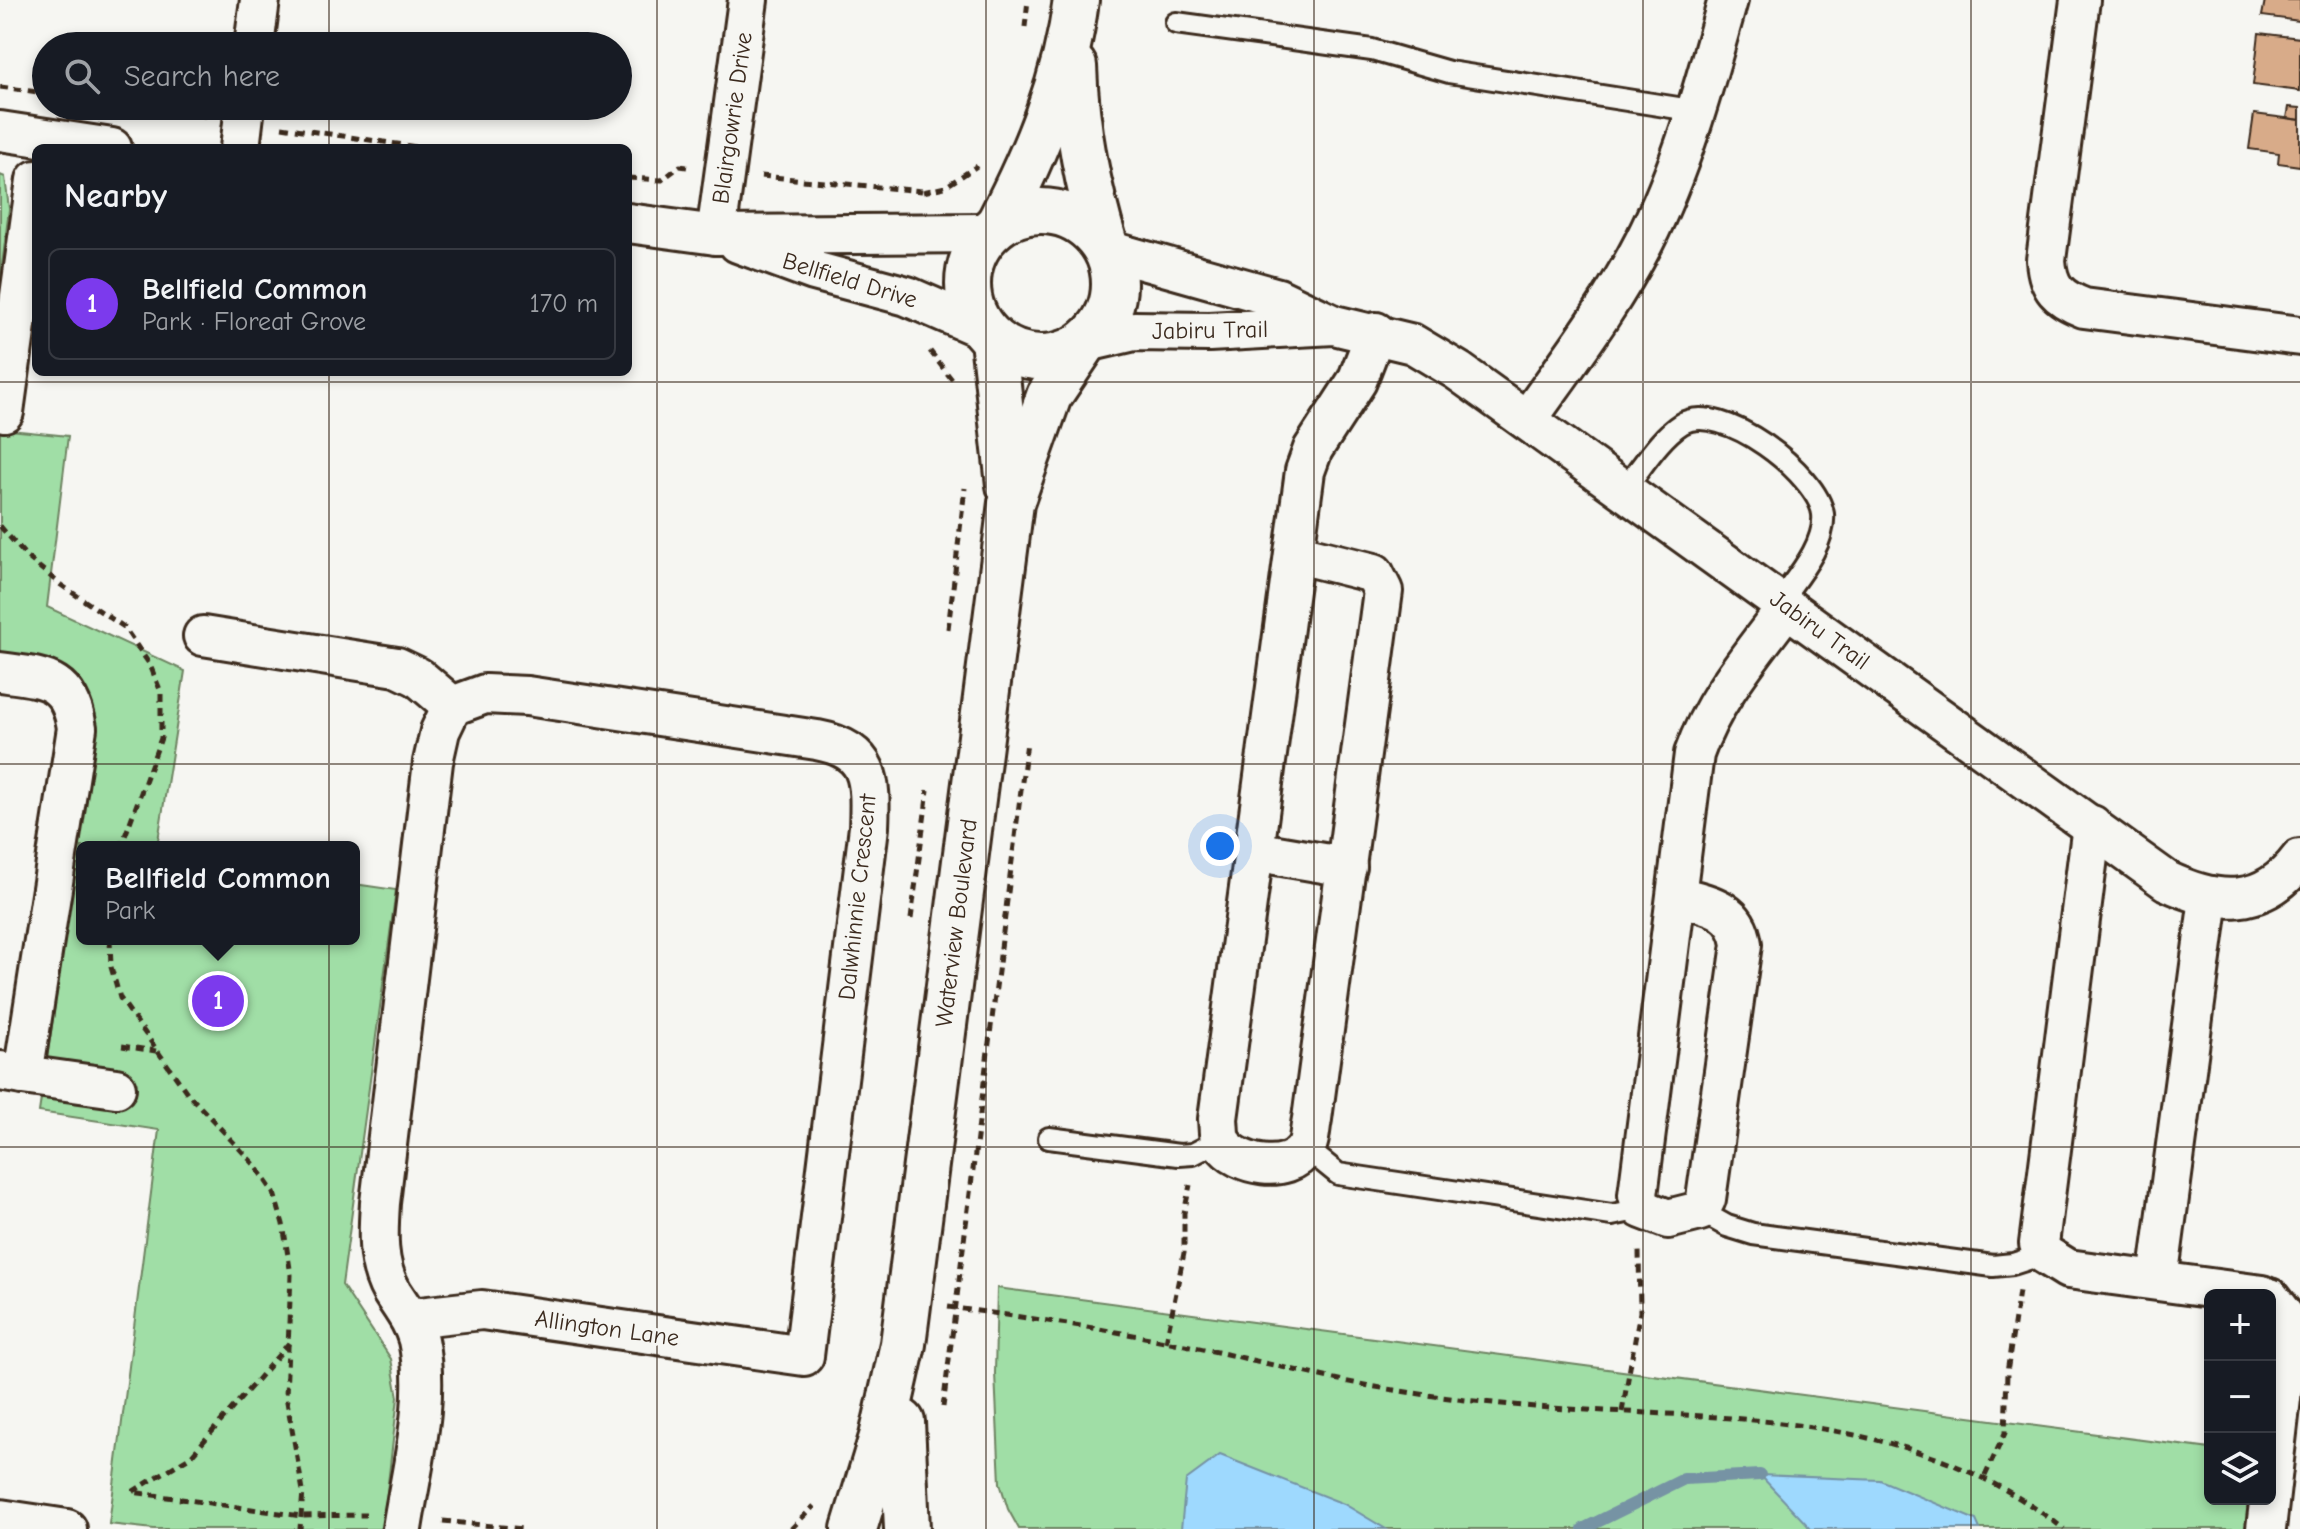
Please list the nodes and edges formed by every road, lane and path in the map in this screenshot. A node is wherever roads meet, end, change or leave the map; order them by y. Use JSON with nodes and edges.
{"nodes":[{"id":1,"x":260,"y":0,"type":"edge"},
{"id":2,"x":748,"y":0,"type":"edge"},
{"id":3,"x":1028,"y":0,"type":"edge"},
{"id":4,"x":1728,"y":0,"type":"edge"},
{"id":5,"x":2080,"y":0,"type":"edge"},
{"id":6,"x":1074,"y":14,"type":"edge"},
{"id":7,"x":1176,"y":23,"type":"dead end"},
{"id":8,"x":256,"y":32,"type":"edge"},
{"id":9,"x":1024,"y":32,"type":"dead end"},
{"id":10,"x":0,"y":87,"type":"edge"},
{"id":11,"x":32,"y":91,"type":"edge"},
{"id":12,"x":1697,"y":111,"type":"junction"},
{"id":13,"x":243,"y":120,"type":"edge"},
{"id":14,"x":0,"y":131,"type":"edge"},
{"id":15,"x":41,"y":143,"type":"edge"},
{"id":16,"x":240,"y":144,"type":"edge"},
{"id":17,"x":980,"y":163,"type":"dead end"},
{"id":18,"x":725,"y":172,"type":"junction"},
{"id":19,"x":632,"y":178,"type":"edge"},
{"id":20,"x":923,"y":191,"type":"junction"},
{"id":21,"x":32,"y":209,"type":"edge"},
{"id":22,"x":632,"y":224,"type":"edge"},
{"id":23,"x":993,"y":228,"type":"junction"},
{"id":24,"x":917,"y":234,"type":"junction"},
{"id":25,"x":716,"y":235,"type":"junction"},
{"id":26,"x":1106,"y":249,"type":"junction"},
{"id":27,"x":1220,"y":282,"type":"junction"},
{"id":28,"x":907,"y":296,"type":"junction"},
{"id":29,"x":1334,"y":325,"type":"junction"},
{"id":30,"x":1209,"y":332,"type":"junction"},
{"id":31,"x":1376,"y":332,"type":"junction"},
{"id":32,"x":988,"y":334,"type":"junction"},
{"id":33,"x":2300,"y":336,"type":"edge"},
{"id":34,"x":1085,"y":343,"type":"junction"},
{"id":35,"x":959,"y":389,"type":"dead end"},
{"id":36,"x":4,"y":412,"type":"dead end"},
{"id":37,"x":1527,"y":420,"type":"junction"},
{"id":38,"x":965,"y":473,"type":"dead end"},
{"id":39,"x":1624,"y":489,"type":"junction"},
{"id":40,"x":1011,"y":503,"type":"junction"},
{"id":41,"x":0,"y":526,"type":"edge"},
{"id":42,"x":1294,"y":553,"type":"junction"},
{"id":43,"x":1784,"y":604,"type":"junction"},
{"id":44,"x":948,"y":631,"type":"dead end"},
{"id":45,"x":203,"y":636,"type":"dead end"},
{"id":46,"x":0,"y":672,"type":"edge"},
{"id":47,"x":452,"y":706,"type":"junction"},
{"id":48,"x":1027,"y":739,"type":"dead end"},
{"id":49,"x":930,"y":776,"type":"dead end"},
{"id":50,"x":2092,"y":825,"type":"junction"},
{"id":51,"x":123,"y":841,"type":"edge"},
{"id":52,"x":1253,"y":851,"type":"junction"},
{"id":53,"x":2300,"y":859,"type":"edge"},
{"id":54,"x":1347,"y":867,"type":"junction"},
{"id":55,"x":1677,"y":896,"type":"junction"},
{"id":56,"x":2209,"y":898,"type":"junction"},
{"id":57,"x":910,"y":929,"type":"dead end"},
{"id":58,"x":110,"y":945,"type":"edge"},
{"id":59,"x":12,"y":1073,"type":"edge"},
{"id":60,"x":116,"y":1088,"type":"dead end"},
{"id":61,"x":1049,"y":1138,"type":"dead end"},
{"id":62,"x":1206,"y":1147,"type":"junction"},
{"id":63,"x":1306,"y":1148,"type":"junction"},
{"id":64,"x":1642,"y":1209,"type":"junction"},
{"id":65,"x":1700,"y":1211,"type":"junction"},
{"id":66,"x":2035,"y":1257,"type":"junction"},
{"id":67,"x":2158,"y":1280,"type":"junction"},
{"id":68,"x":2220,"y":1289,"type":"edge"},
{"id":69,"x":2276,"y":1306,"type":"edge"},
{"id":70,"x":955,"y":1308,"type":"junction"},
{"id":71,"x":410,"y":1318,"type":"junction"},
{"id":72,"x":905,"y":1323,"type":"junction"},
{"id":73,"x":290,"y":1342,"type":"junction"},
{"id":74,"x":1166,"y":1342,"type":"junction"},
{"id":75,"x":804,"y":1356,"type":"joint"},
{"id":76,"x":1622,"y":1412,"type":"junction"},
{"id":77,"x":941,"y":1419,"type":"dead end"},
{"id":78,"x":1985,"y":1476,"type":"junction"},
{"id":79,"x":818,"y":1502,"type":"dead end"},
{"id":80,"x":301,"y":1516,"type":"junction"},
{"id":81,"x":0,"y":1519,"type":"edge"},
{"id":82,"x":403,"y":1523,"type":"edge"},
{"id":83,"x":67,"y":1529,"type":"edge"},
{"id":84,"x":300,"y":1529,"type":"edge"},
{"id":85,"x":522,"y":1529,"type":"edge"},
{"id":86,"x":791,"y":1529,"type":"edge"},
{"id":87,"x":854,"y":1529,"type":"edge"},
{"id":88,"x":907,"y":1529,"type":"edge"},
{"id":89,"x":2064,"y":1529,"type":"edge"},
{"id":90,"x":2266,"y":1529,"type":"edge"}],
"edges":[{"from":1,"to":8,"type":"street"},
{"from":2,"to":18,"type":"street","name":"Blairgowrie Drive"},
{"from":3,"to":9,"type":"path"},
{"from":4,"to":12,"type":"street"},
{"from":5,"to":33,"type":"street"},
{"from":6,"to":23,"type":"street"},
{"from":6,"to":26,"type":"street"},
{"from":7,"to":12,"type":"lane"},
{"from":10,"to":11,"type":"path"},
{"from":12,"to":37,"type":"street"},
{"from":13,"to":16,"type":"street"},
{"from":14,"to":15,"type":"street"},
{"from":17,"to":20,"type":"path"},
{"from":18,"to":19,"type":"path"},
{"from":18,"to":20,"type":"path"},
{"from":18,"to":25,"type":"street","name":"Blairgowrie Drive"},
{"from":20,"to":24,"type":"path"},
{"from":21,"to":36,"type":"street"},
{"from":22,"to":25,"type":"street","name":"Bellfield Drive"},
{"from":23,"to":24,"type":"street","name":"Bellfield Drive"},
{"from":23,"to":26,"type":"street"},
{"from":23,"to":32,"type":"street"},
{"from":24,"to":25,"type":"street","name":"Bellfield Drive"},
{"from":25,"to":28,"type":"street","name":"Bellfield Drive"},
{"from":26,"to":27,"type":"street","name":"Jabiru Trail"},
{"from":26,"to":34,"type":"street"},
{"from":27,"to":29,"type":"street","name":"Jabiru Trail"},
{"from":27,"to":30,"type":"street"},
{"from":28,"to":32,"type":"street","name":"Bellfield Drive"},
{"from":28,"to":35,"type":"path"},
{"from":29,"to":30,"type":"street","name":"Jabiru Trail"},
{"from":29,"to":31,"type":"street","name":"Jabiru Trail"},
{"from":30,"to":34,"type":"street","name":"Jabiru Trail"},
{"from":31,"to":37,"type":"street","name":"Jabiru Trail"},
{"from":31,"to":42,"type":"street"},
{"from":32,"to":34,"type":"street"},
{"from":32,"to":40,"type":"street","name":"Waterview Boulevard"},
{"from":34,"to":40,"type":"street","name":"Waterview Boulevard"},
{"from":37,"to":39,"type":"street","name":"Jabiru Trail"},
{"from":38,"to":44,"type":"path"},
{"from":39,"to":43,"type":"street","name":"Jabiru Trail"},
{"from":39,"to":43,"type":"lane"},
{"from":40,"to":72,"type":"street","name":"Waterview Boulevard"},
{"from":41,"to":51,"type":"path"},
{"from":42,"to":52,"type":"street"},
{"from":42,"to":54,"type":"street"},
{"from":43,"to":50,"type":"street","name":"Jabiru Trail"},
{"from":43,"to":55,"type":"street"},
{"from":45,"to":47,"type":"street"},
{"from":46,"to":59,"type":"street"},
{"from":47,"to":71,"type":"street"},
{"from":47,"to":75,"type":"street","name":"Dalwhinnie Crescent"},
{"from":48,"to":70,"type":"path"},
{"from":49,"to":57,"type":"path"},
{"from":50,"to":56,"type":"street","name":"Jabiru Trail"},
{"from":50,"to":66,"type":"street"},
{"from":52,"to":54,"type":"street"},
{"from":52,"to":62,"type":"street"},
{"from":53,"to":56,"type":"street","name":"Jabiru Trail"},
{"from":54,"to":63,"type":"street"},
{"from":55,"to":64,"type":"street"},
{"from":55,"to":65,"type":"street"},
{"from":56,"to":67,"type":"street"},
{"from":58,"to":73,"type":"path"},
{"from":59,"to":60,"type":"street"},
{"from":61,"to":62,"type":"lane"},
{"from":62,"to":63,"type":"street"},
{"from":62,"to":74,"type":"path"},
{"from":63,"to":64,"type":"lane"},
{"from":64,"to":65,"type":"street"},
{"from":64,"to":76,"type":"path"},
{"from":65,"to":66,"type":"lane"},
{"from":66,"to":67,"type":"street"},
{"from":66,"to":78,"type":"path"},
{"from":67,"to":68,"type":"street"},
{"from":69,"to":90,"type":"street"},
{"from":70,"to":72,"type":"path"},
{"from":70,"to":74,"type":"path"},
{"from":70,"to":77,"type":"path"},
{"from":71,"to":75,"type":"street","name":"Allington Lane"},
{"from":71,"to":82,"type":"street"},
{"from":72,"to":87,"type":"street","name":"Waterview Boulevard"},
{"from":72,"to":88,"type":"street","name":"Waterview Boulevard"},
{"from":73,"to":80,"type":"path"},
{"from":73,"to":80,"type":"path"},
{"from":74,"to":76,"type":"path"},
{"from":76,"to":78,"type":"path"},
{"from":78,"to":89,"type":"path"},
{"from":79,"to":86,"type":"path"},
{"from":80,"to":82,"type":"path"},
{"from":80,"to":84,"type":"path"},
{"from":81,"to":83,"type":"street"},
{"from":82,"to":85,"type":"path"}]}
